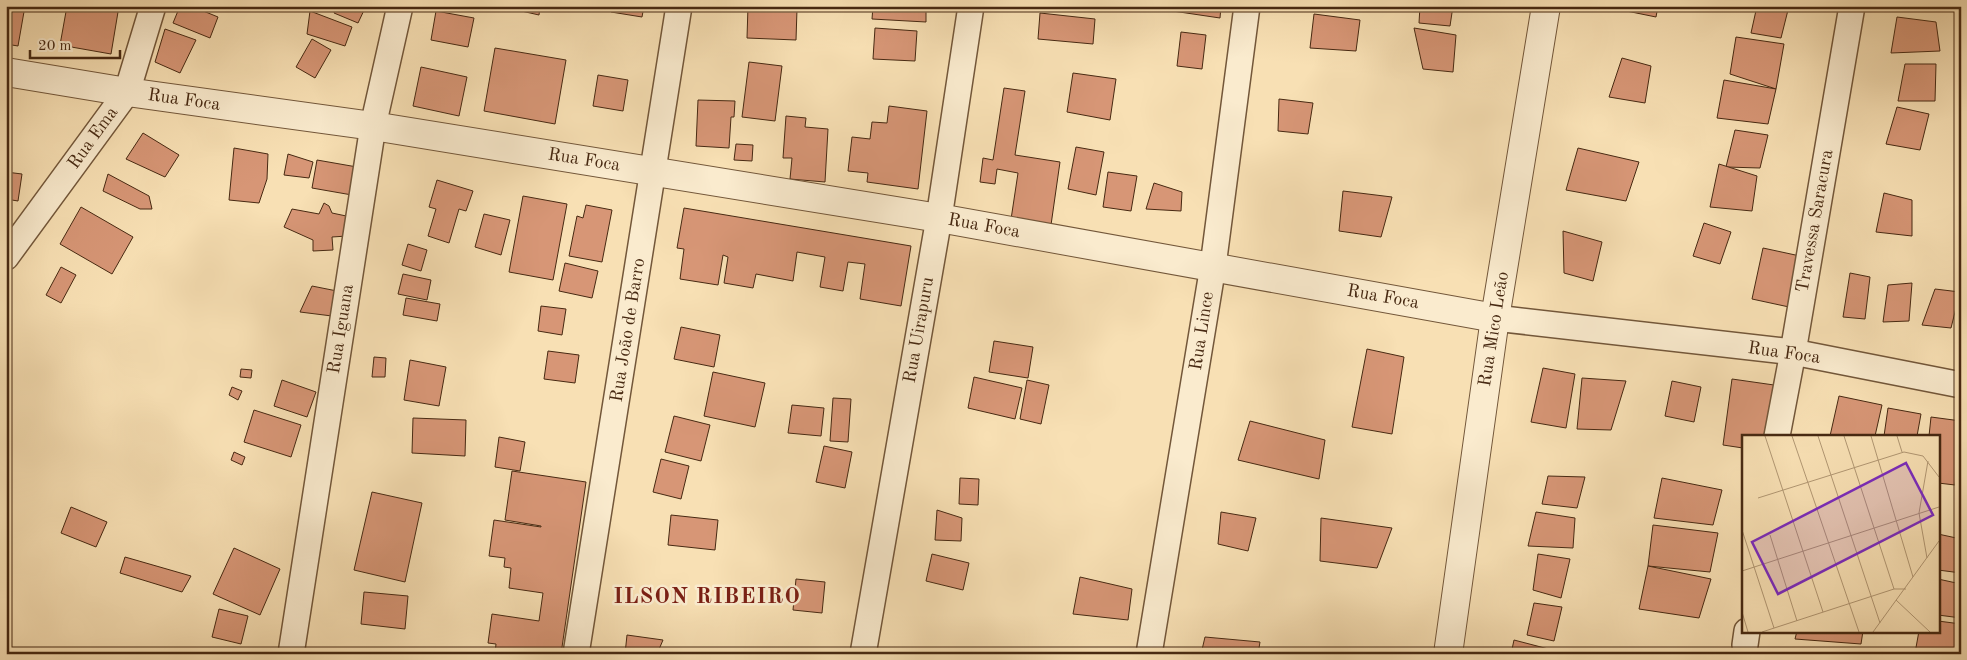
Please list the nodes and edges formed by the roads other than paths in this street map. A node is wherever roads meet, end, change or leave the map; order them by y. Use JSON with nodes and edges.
{"nodes":[{"id":1,"x":153,"y":6,"type":"edge"},
{"id":2,"x":400,"y":6,"type":"edge"},
{"id":3,"x":679,"y":6,"type":"edge"},
{"id":4,"x":971,"y":6,"type":"edge"},
{"id":5,"x":1248,"y":6,"type":"edge"},
{"id":6,"x":1546,"y":6,"type":"edge"},
{"id":7,"x":1852,"y":6,"type":"edge"},
{"id":8,"x":6,"y":72,"type":"edge"},
{"id":9,"x":127,"y":92,"type":"junction"},
{"id":10,"x":372,"y":126,"type":"junction"},
{"id":11,"x":653,"y":172,"type":"junction"},
{"id":12,"x":939,"y":218,"type":"junction"},
{"id":13,"x":6,"y":256,"type":"edge"},
{"id":14,"x":1213,"y":266,"type":"junction"},
{"id":15,"x":1495,"y":318,"type":"junction"},
{"id":16,"x":1793,"y":352,"type":"junction"},
{"id":17,"x":1961,"y":384,"type":"edge"},
{"id":18,"x":1777,"y":435,"type":"edge"},
{"id":19,"x":290,"y":654,"type":"edge"},
{"id":20,"x":576,"y":654,"type":"edge"},
{"id":21,"x":863,"y":654,"type":"edge"},
{"id":22,"x":1149,"y":654,"type":"edge"},
{"id":23,"x":1448,"y":654,"type":"edge"}],
"edges":[{"from":1,"to":9,"type":"street","name":"Rua Ema"},
{"from":2,"to":10,"type":"street","name":"Rua Iguana"},
{"from":3,"to":11,"type":"street","name":"Rua João de Barro"},
{"from":4,"to":12,"type":"street","name":"Rua Uirapuru"},
{"from":5,"to":14,"type":"street","name":"Rua Lince"},
{"from":6,"to":15,"type":"street","name":"Rua Mico Leão"},
{"from":7,"to":16,"type":"street","name":"Travessa Saracura"},
{"from":8,"to":9,"type":"street","name":"Rua Foca"},
{"from":9,"to":10,"type":"street","name":"Rua Foca"},
{"from":9,"to":13,"type":"street","name":"Rua Ema"},
{"from":10,"to":11,"type":"street","name":"Rua Foca"},
{"from":10,"to":19,"type":"street","name":"Rua Iguana"},
{"from":11,"to":12,"type":"street","name":"Rua Foca"},
{"from":11,"to":20,"type":"street","name":"Rua João de Barro"},
{"from":12,"to":14,"type":"street","name":"Rua Foca"},
{"from":12,"to":21,"type":"street","name":"Rua Uirapuru"},
{"from":14,"to":15,"type":"street","name":"Rua Foca"},
{"from":14,"to":22,"type":"street","name":"Rua Lince"},
{"from":15,"to":16,"type":"street","name":"Rua Foca"},
{"from":15,"to":23,"type":"street","name":"Rua Mico Leão"},
{"from":16,"to":17,"type":"street","name":"Rua Foca"},
{"from":16,"to":18,"type":"street","name":"Travessa Saracura"}]}
